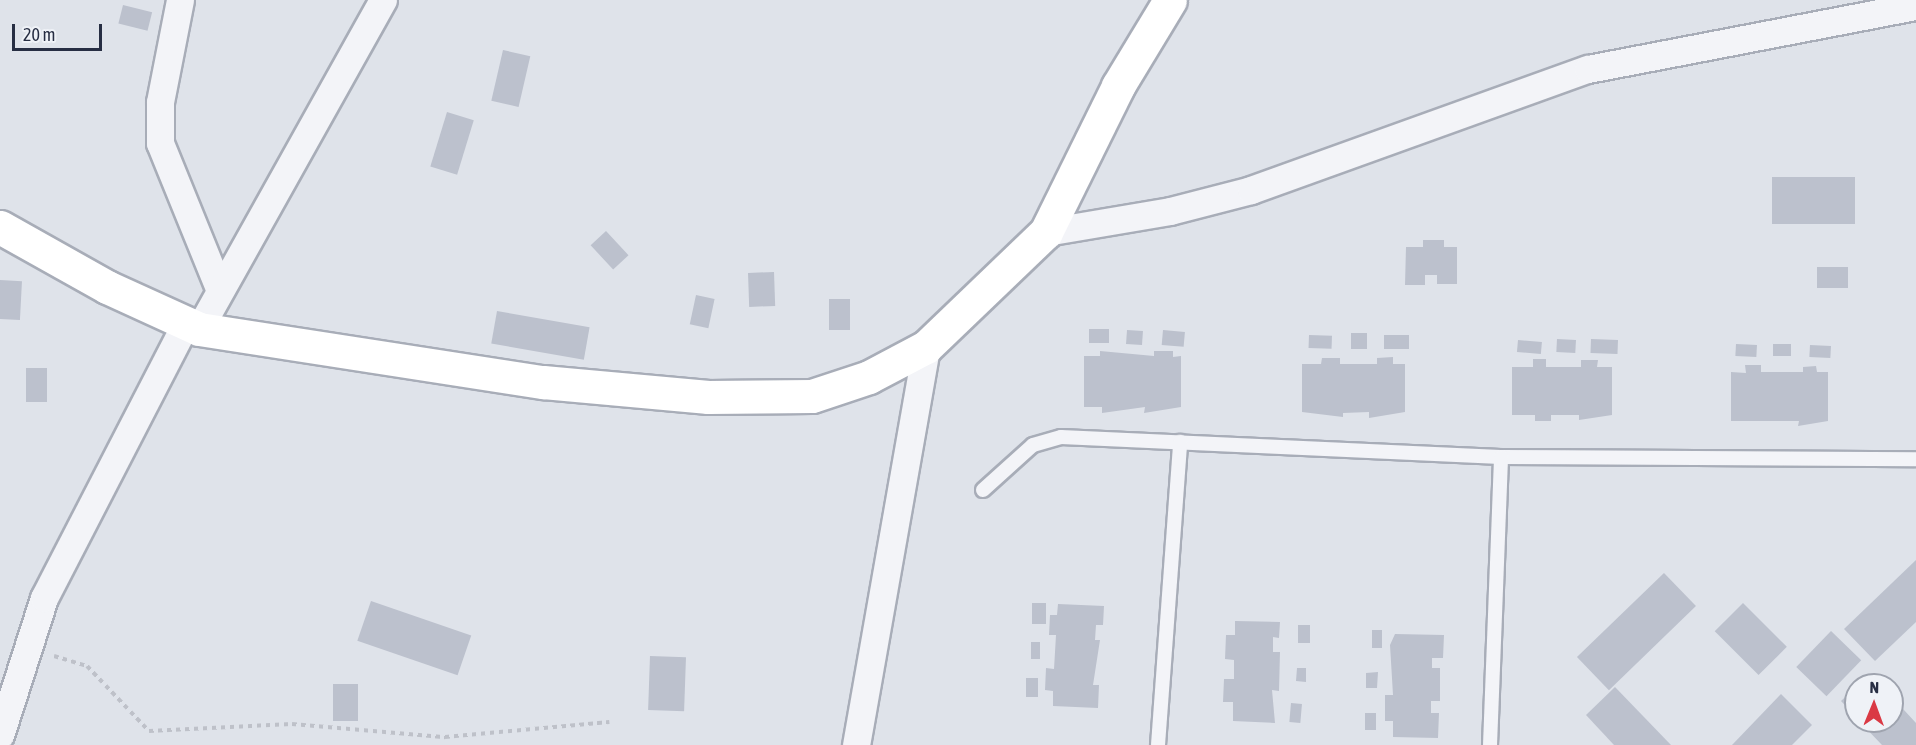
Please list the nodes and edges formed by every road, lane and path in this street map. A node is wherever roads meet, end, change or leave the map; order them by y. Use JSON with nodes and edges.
{"nodes":[{"id":1,"x":180,"y":0,"type":"edge"},
{"id":2,"x":383,"y":0,"type":"edge"},
{"id":3,"x":1170,"y":0,"type":"edge"},
{"id":4,"x":1916,"y":6,"type":"edge"},
{"id":5,"x":0,"y":227,"type":"edge"},
{"id":6,"x":1046,"y":232,"type":"junction"},
{"id":7,"x":219,"y":288,"type":"junction"},
{"id":8,"x":193,"y":326,"type":"junction"},
{"id":9,"x":926,"y":347,"type":"junction"},
{"id":10,"x":1180,"y":442,"type":"junction"},
{"id":11,"x":1501,"y":457,"type":"junction"},
{"id":12,"x":1916,"y":459,"type":"edge"},
{"id":13,"x":983,"y":490,"type":"dead end"},
{"id":14,"x":26,"y":652,"type":"junction"},
{"id":15,"x":609,"y":722,"type":"dead end"},
{"id":16,"x":0,"y":735,"type":"edge"},
{"id":17,"x":856,"y":745,"type":"edge"},
{"id":18,"x":1158,"y":745,"type":"edge"},
{"id":19,"x":1490,"y":745,"type":"edge"}],
"edges":[{"from":1,"to":7,"type":"street"},
{"from":2,"to":7,"type":"street"},
{"from":3,"to":6,"type":"street"},
{"from":4,"to":6,"type":"street"},
{"from":5,"to":8,"type":"street"},
{"from":6,"to":9,"type":"street"},
{"from":7,"to":8,"type":"street"},
{"from":8,"to":9,"type":"street"},
{"from":8,"to":14,"type":"street"},
{"from":9,"to":17,"type":"street"},
{"from":10,"to":11,"type":"lane"},
{"from":10,"to":13,"type":"lane"},
{"from":10,"to":18,"type":"lane"},
{"from":11,"to":12,"type":"lane"},
{"from":11,"to":19,"type":"lane"},
{"from":14,"to":15,"type":"path"},
{"from":14,"to":16,"type":"street"}]}
